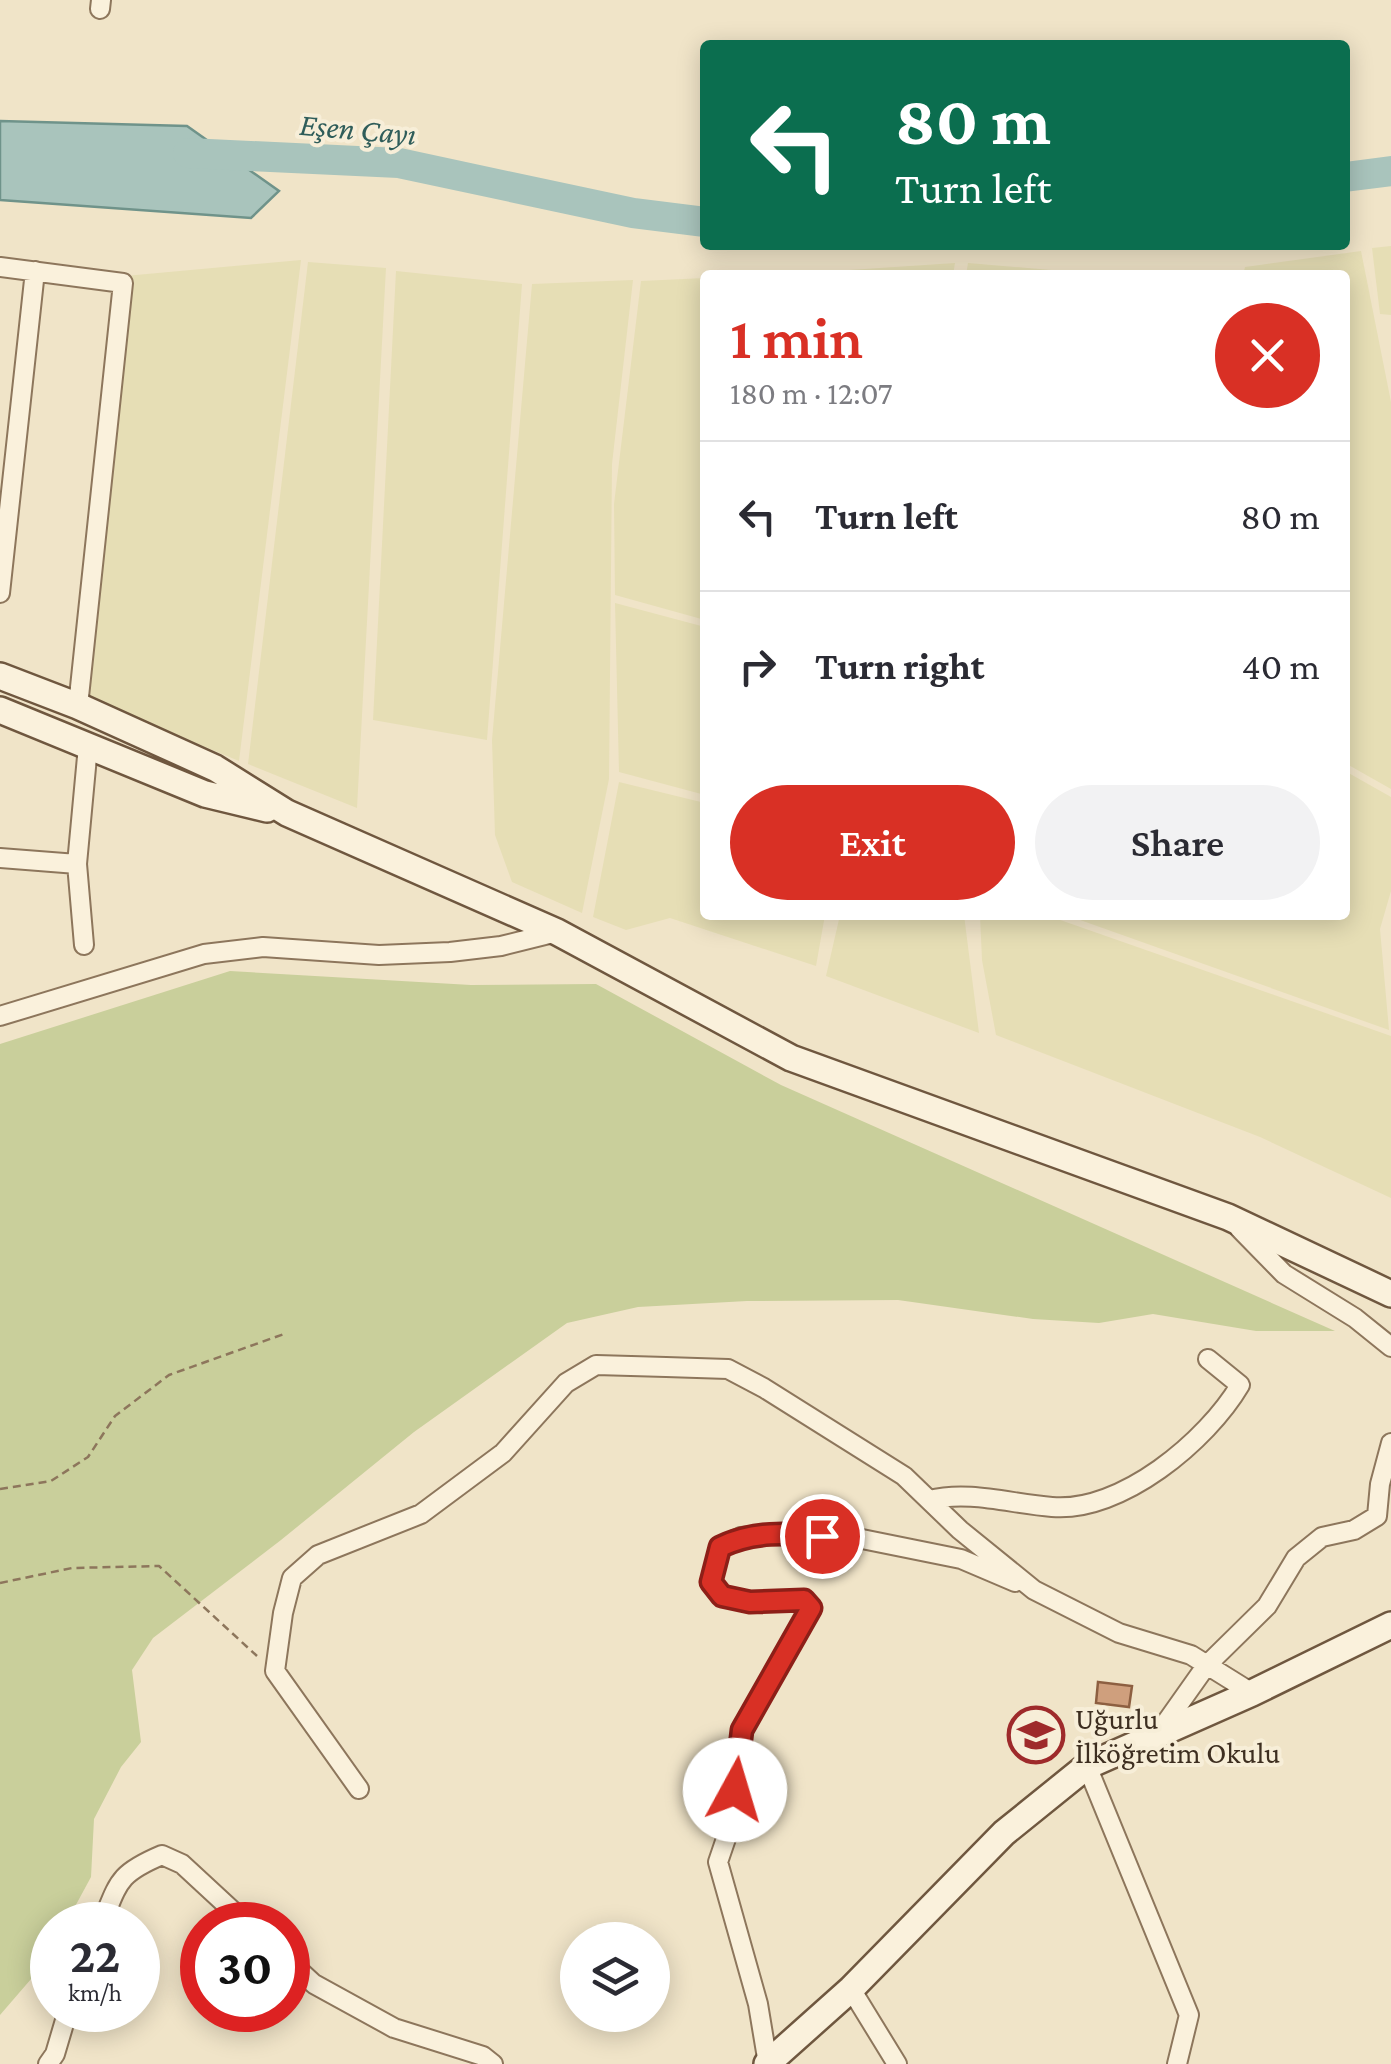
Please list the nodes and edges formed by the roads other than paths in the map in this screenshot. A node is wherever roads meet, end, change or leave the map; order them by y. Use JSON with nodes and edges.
{"nodes":[{"id":1,"x":0,"y":267,"type":"edge"},
{"id":2,"x":35,"y":271,"type":"junction"},
{"id":3,"x":0,"y":593,"type":"edge"},
{"id":4,"x":0,"y":676,"type":"edge"},
{"id":5,"x":78,"y":706,"type":"junction"},
{"id":6,"x":0,"y":710,"type":"edge"},
{"id":7,"x":88,"y":746,"type":"junction"},
{"id":8,"x":286,"y":814,"type":"junction"},
{"id":9,"x":0,"y":858,"type":"edge"},
{"id":10,"x":77,"y":864,"type":"junction"},
{"id":11,"x":557,"y":932,"type":"junction"},
{"id":12,"x":84,"y":946,"type":"dead end"},
{"id":13,"x":0,"y":1016,"type":"edge"},
{"id":14,"x":1228,"y":1217,"type":"junction"},
{"id":15,"x":1391,"y":1294,"type":"edge"},
{"id":16,"x":1391,"y":1346,"type":"edge"},
{"id":17,"x":1208,"y":1359,"type":"dead end"},
{"id":18,"x":1391,"y":1443,"type":"edge"},
{"id":19,"x":929,"y":1500,"type":"junction"},
{"id":20,"x":1034,"y":1590,"type":"junction"},
{"id":21,"x":1391,"y":1625,"type":"edge"},
{"id":22,"x":1206,"y":1666,"type":"junction"},
{"id":23,"x":1252,"y":1693,"type":"junction"},
{"id":24,"x":1160,"y":1731,"type":"junction"},
{"id":25,"x":1087,"y":1766,"type":"junction"},
{"id":26,"x":359,"y":1789,"type":"dead end"},
{"id":27,"x":111,"y":1902,"type":"edge"},
{"id":28,"x":223,"y":1902,"type":"edge"},
{"id":29,"x":310,"y":1980,"type":"edge"},
{"id":30,"x":851,"y":1989,"type":"junction"},
{"id":31,"x":62,"y":2032,"type":"edge"},
{"id":32,"x":779,"y":2060,"type":"edge"},
{"id":33,"x":48,"y":2064,"type":"edge"},
{"id":34,"x":493,"y":2064,"type":"edge"},
{"id":35,"x":897,"y":2064,"type":"edge"},
{"id":36,"x":1177,"y":2064,"type":"edge"}],
"edges":[{"from":1,"to":2,"type":"street"},
{"from":2,"to":3,"type":"street"},
{"from":2,"to":5,"type":"street"},
{"from":4,"to":5,"type":"street"},
{"from":5,"to":8,"type":"street"},
{"from":6,"to":7,"type":"street"},
{"from":7,"to":8,"type":"street"},
{"from":7,"to":10,"type":"street"},
{"from":8,"to":11,"type":"street"},
{"from":9,"to":10,"type":"street"},
{"from":10,"to":12,"type":"street"},
{"from":11,"to":13,"type":"street"},
{"from":11,"to":14,"type":"street"},
{"from":14,"to":15,"type":"street"},
{"from":14,"to":16,"type":"street"},
{"from":17,"to":19,"type":"street"},
{"from":18,"to":22,"type":"street"},
{"from":19,"to":20,"type":"street"},
{"from":19,"to":26,"type":"street"},
{"from":20,"to":22,"type":"street"},
{"from":20,"to":32,"type":"street"},
{"from":21,"to":23,"type":"street"},
{"from":22,"to":23,"type":"street"},
{"from":22,"to":24,"type":"street"},
{"from":23,"to":24,"type":"street"},
{"from":24,"to":25,"type":"street"},
{"from":25,"to":30,"type":"street"},
{"from":25,"to":36,"type":"street"},
{"from":27,"to":28,"type":"street"},
{"from":29,"to":34,"type":"street"},
{"from":30,"to":32,"type":"street"},
{"from":30,"to":35,"type":"street"},
{"from":31,"to":33,"type":"street"}]}
